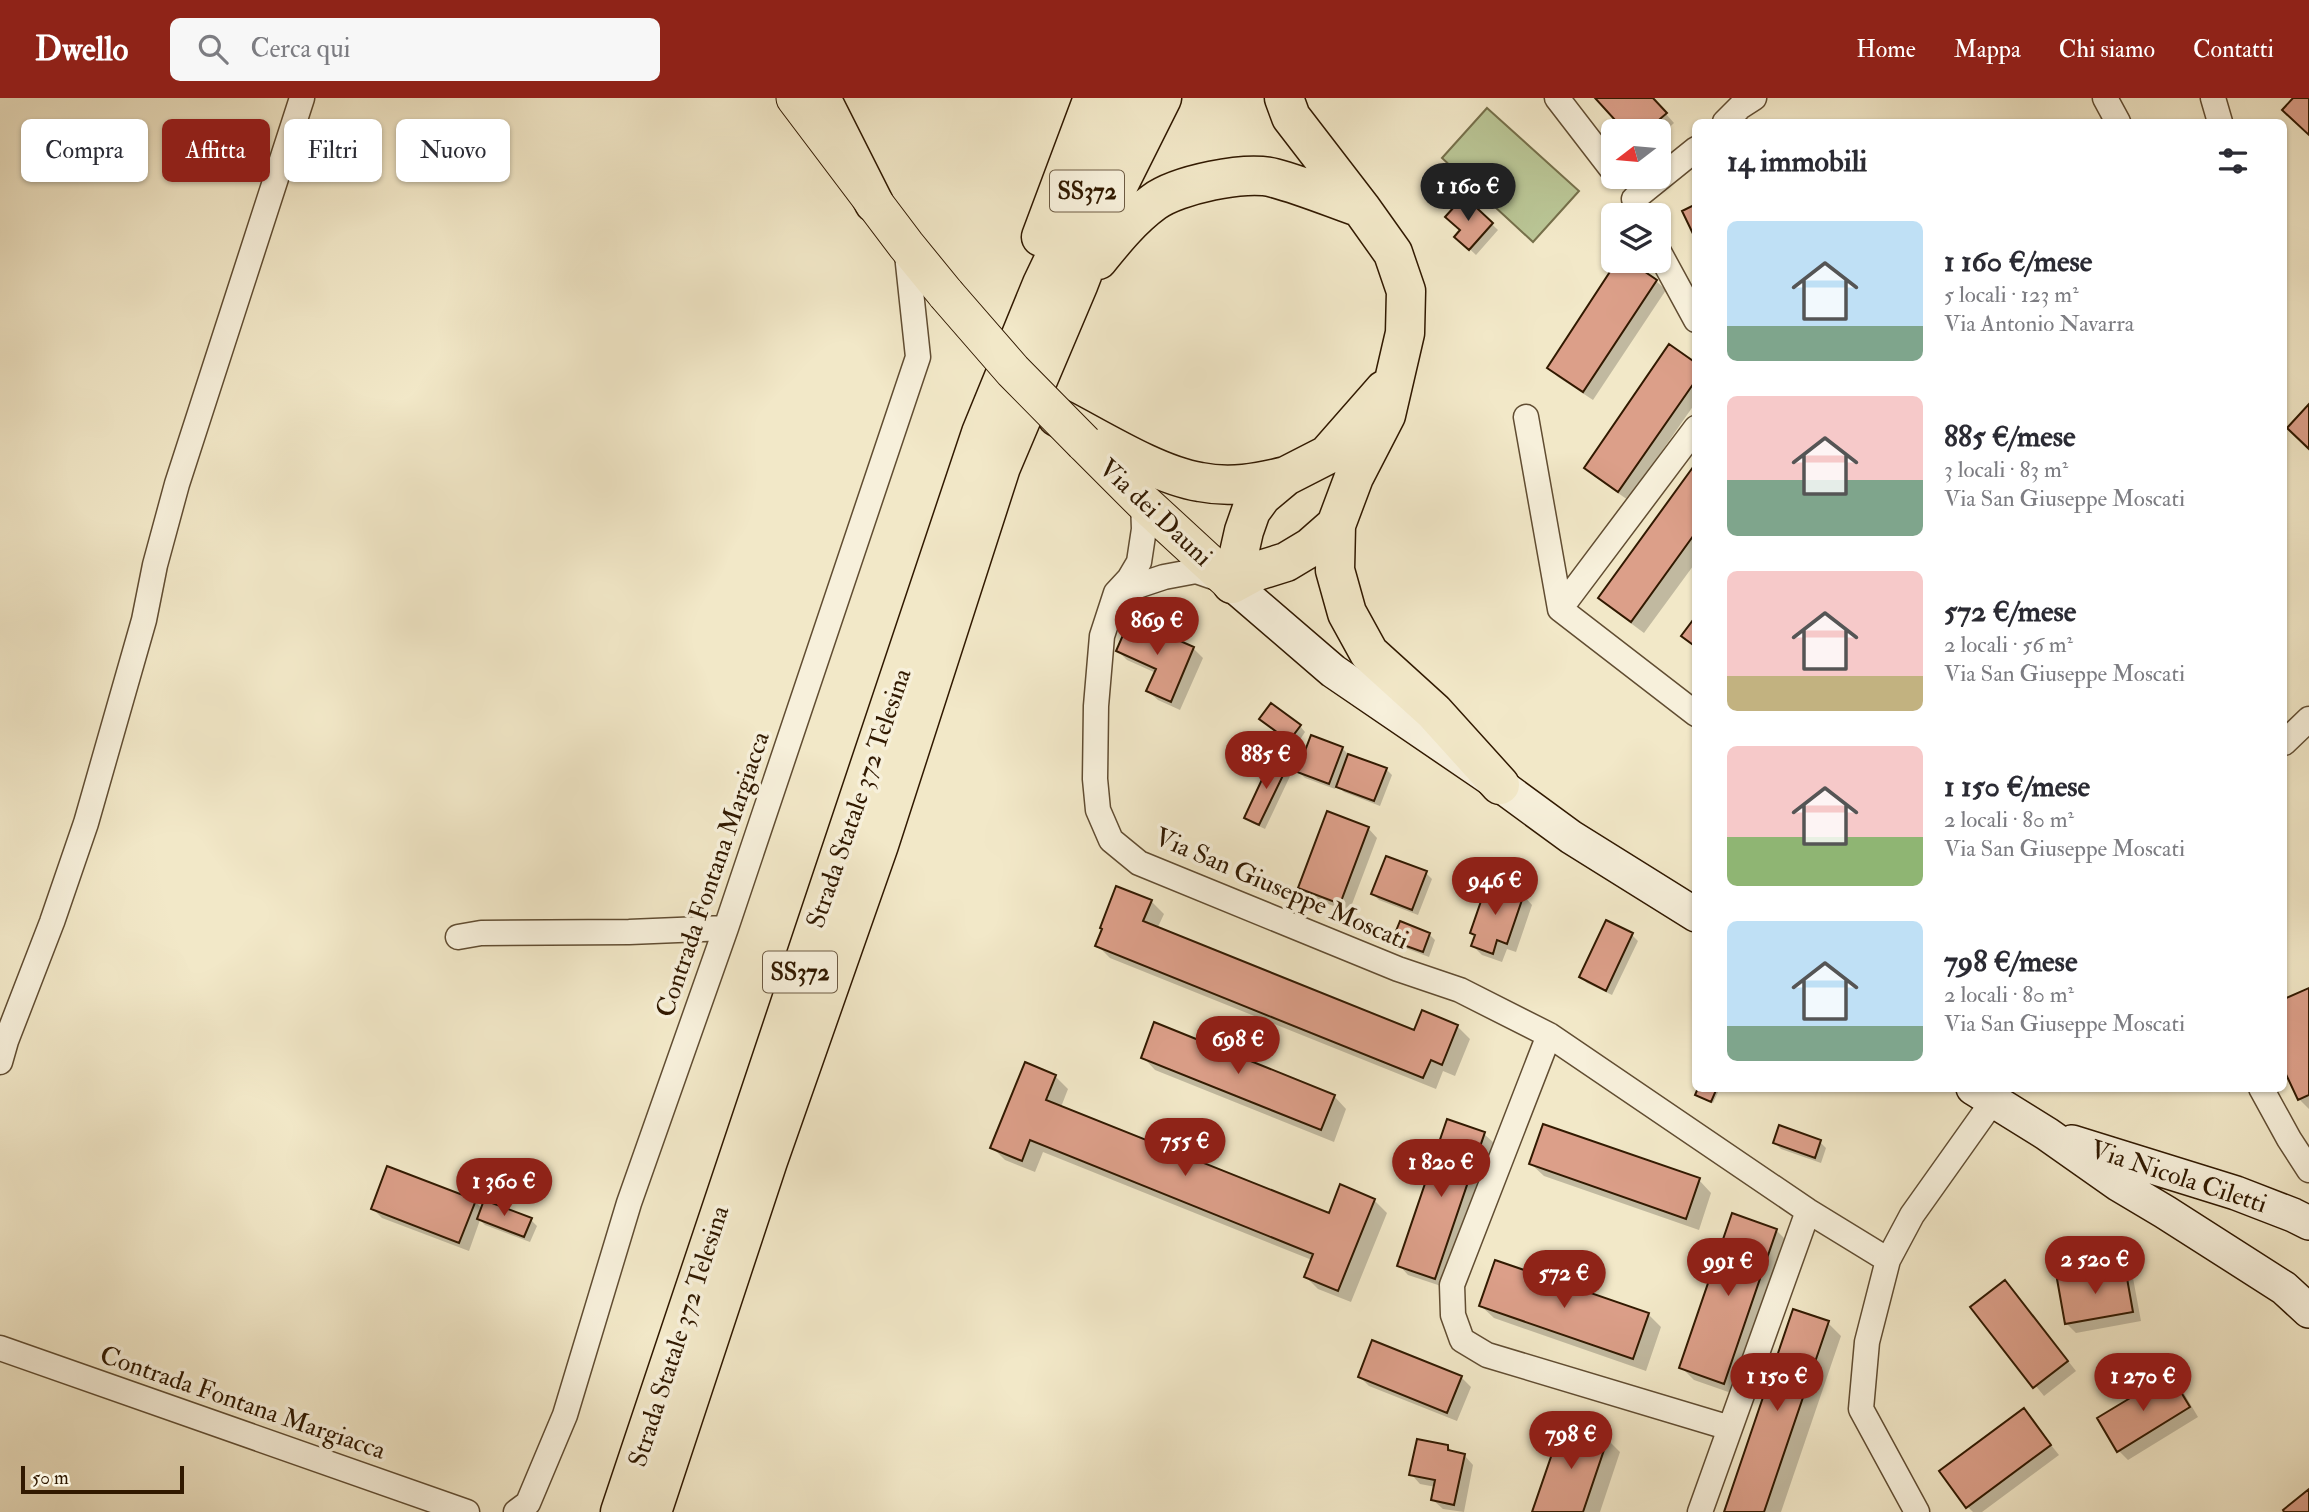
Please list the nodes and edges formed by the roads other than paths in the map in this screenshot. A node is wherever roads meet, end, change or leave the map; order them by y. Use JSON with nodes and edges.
{"nodes":[{"id":1,"x":302,"y":98,"type":"edge"},
{"id":2,"x":795,"y":98,"type":"edge"},
{"id":3,"x":821,"y":98,"type":"edge"},
{"id":4,"x":1093,"y":98,"type":"edge"},
{"id":5,"x":1131,"y":98,"type":"edge"},
{"id":6,"x":1162,"y":98,"type":"edge"},
{"id":7,"x":1284,"y":98,"type":"edge"},
{"id":8,"x":1557,"y":98,"type":"edge"},
{"id":9,"x":2105,"y":98,"type":"edge"},
{"id":10,"x":2213,"y":98,"type":"edge"},
{"id":11,"x":2116,"y":119,"type":"edge"},
{"id":12,"x":2219,"y":119,"type":"edge"},
{"id":13,"x":1692,"y":153,"type":"edge"},
{"id":14,"x":1601,"y":155,"type":"edge"},
{"id":15,"x":874,"y":203,"type":"junction"},
{"id":16,"x":1642,"y":203,"type":"edge"},
{"id":17,"x":1361,"y":208,"type":"junction"},
{"id":18,"x":905,"y":245,"type":"junction"},
{"id":19,"x":1670,"y":273,"type":"edge"},
{"id":20,"x":1061,"y":284,"type":"junction"},
{"id":21,"x":1692,"y":313,"type":"edge"},
{"id":22,"x":1393,"y":381,"type":"junction"},
{"id":23,"x":1526,"y":417,"type":"dead end"},
{"id":24,"x":1070,"y":430,"type":"junction"},
{"id":25,"x":1692,"y":433,"type":"edge"},
{"id":26,"x":1286,"y":476,"type":"junction"},
{"id":27,"x":1143,"y":502,"type":"junction"},
{"id":28,"x":1336,"y":525,"type":"junction"},
{"id":29,"x":1232,"y":584,"type":"junction"},
{"id":30,"x":1115,"y":593,"type":"junction"},
{"id":31,"x":1559,"y":609,"type":"junction"},
{"id":32,"x":1692,"y":711,"type":"edge"},
{"id":33,"x":2309,"y":719,"type":"edge"},
{"id":34,"x":2287,"y":740,"type":"edge"},
{"id":35,"x":1500,"y":785,"type":"junction"},
{"id":36,"x":1692,"y":913,"type":"edge"},
{"id":37,"x":726,"y":928,"type":"junction"},
{"id":38,"x":458,"y":937,"type":"dead end"},
{"id":39,"x":1549,"y":1035,"type":"junction"},
{"id":40,"x":0,"y":1062,"type":"edge"},
{"id":41,"x":2263,"y":1092,"type":"edge"},
{"id":42,"x":1983,"y":1095,"type":"edge"},
{"id":43,"x":2047,"y":1134,"type":"junction"},
{"id":44,"x":2309,"y":1170,"type":"edge"},
{"id":45,"x":1808,"y":1211,"type":"junction"},
{"id":46,"x":2309,"y":1223,"type":"edge"},
{"id":47,"x":1888,"y":1261,"type":"junction"},
{"id":48,"x":2309,"y":1311,"type":"edge"},
{"id":49,"x":0,"y":1348,"type":"edge"},
{"id":50,"x":1730,"y":1428,"type":"junction"},
{"id":51,"x":467,"y":1512,"type":"edge"},
{"id":52,"x":516,"y":1512,"type":"edge"},
{"id":53,"x":620,"y":1512,"type":"edge"},
{"id":54,"x":652,"y":1512,"type":"edge"},
{"id":55,"x":1700,"y":1512,"type":"edge"},
{"id":56,"x":1917,"y":1512,"type":"edge"}],
"edges":[{"from":1,"to":40,"type":"street"},
{"from":2,"to":15,"type":"main road","name":"Via dei Dauni"},
{"from":3,"to":15,"type":"highway"},
{"from":4,"to":20,"type":"highway"},
{"from":5,"to":20,"type":"highway","name":"Strada Statale 372 Telesina","number":"SS372"},
{"from":6,"to":20,"type":"highway","name":"Strada Statale 372 Telesina","number":"SS372"},
{"from":7,"to":17,"type":"highway"},
{"from":8,"to":14,"type":"street"},
{"from":9,"to":11,"type":"street"},
{"from":10,"to":12,"type":"street"},
{"from":13,"to":16,"type":"street"},
{"from":15,"to":18,"type":"main road","name":"Via dei Dauni"},
{"from":17,"to":20,"type":"highway"},
{"from":17,"to":22,"type":"highway"},
{"from":18,"to":24,"type":"main road","name":"Via dei Dauni","bridge":true},
{"from":18,"to":37,"type":"street","name":"Contrada Fontana Margiacca"},
{"from":19,"to":21,"type":"street"},
{"from":20,"to":53,"type":"highway","name":"Strada Statale 372 Telesina","number":"SS372"},
{"from":20,"to":54,"type":"highway","name":"Strada Statale 372 Telesina","number":"SS372"},
{"from":22,"to":26,"type":"highway"},
{"from":22,"to":28,"type":"highway"},
{"from":23,"to":31,"type":"street"},
{"from":24,"to":26,"type":"highway"},
{"from":24,"to":27,"type":"main road","name":"Via dei Dauni"},
{"from":25,"to":31,"type":"street"},
{"from":26,"to":29,"type":"highway"},
{"from":27,"to":29,"type":"main road","name":"Via dei Dauni"},
{"from":27,"to":30,"type":"street","name":"Via San Giuseppe Moscati"},
{"from":28,"to":29,"type":"highway"},
{"from":28,"to":35,"type":"highway"},
{"from":29,"to":30,"type":"street"},
{"from":29,"to":35,"type":"main road","name":"Via dei Dauni"},
{"from":30,"to":39,"type":"street","name":"Via San Giuseppe Moscati"},
{"from":31,"to":32,"type":"street"},
{"from":33,"to":34,"type":"street"},
{"from":35,"to":36,"type":"main road","name":"Via dei Dauni"},
{"from":37,"to":38,"type":"street"},
{"from":37,"to":52,"type":"street","name":"Contrada Fontana Margiacca"},
{"from":39,"to":45,"type":"street","name":"Via San Giuseppe Moscati"},
{"from":39,"to":50,"type":"street"},
{"from":41,"to":44,"type":"street"},
{"from":42,"to":43,"type":"main road"},
{"from":42,"to":47,"type":"street"},
{"from":43,"to":46,"type":"main road","name":"Via Nicola Ciletti"},
{"from":43,"to":48,"type":"main road"},
{"from":45,"to":47,"type":"street","name":"Via San Giuseppe Moscati"},
{"from":45,"to":50,"type":"street"},
{"from":47,"to":56,"type":"street"},
{"from":49,"to":51,"type":"street","name":"Contrada Fontana Margiacca"},
{"from":50,"to":55,"type":"street"}]}
